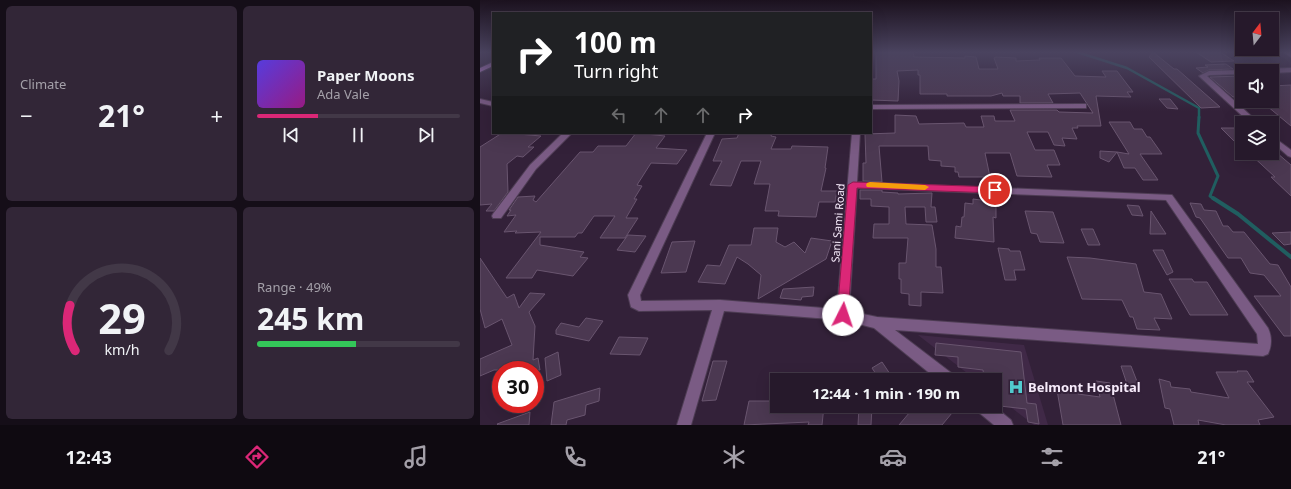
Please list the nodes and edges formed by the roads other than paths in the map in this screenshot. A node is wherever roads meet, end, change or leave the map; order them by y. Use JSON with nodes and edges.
{"nodes":[{"id":1,"x":1235,"y":72,"type":"edge"},
{"id":2,"x":480,"y":101,"type":"edge"},
{"id":3,"x":492,"y":104,"type":"edge"},
{"id":4,"x":1235,"y":105,"type":"edge"},
{"id":5,"x":1083,"y":106,"type":"dead end"},
{"id":6,"x":872,"y":107,"type":"edge"},
{"id":7,"x":1238,"y":108,"type":"edge"},
{"id":8,"x":1247,"y":116,"type":"edge"},
{"id":9,"x":567,"y":134,"type":"edge"},
{"id":10,"x":711,"y":134,"type":"edge"},
{"id":11,"x":856,"y":134,"type":"edge"},
{"id":12,"x":1279,"y":144,"type":"edge"},
{"id":13,"x":1291,"y":154,"type":"edge"},
{"id":14,"x":853,"y":185,"type":"junction"},
{"id":15,"x":497,"y":216,"type":"dead end"},
{"id":16,"x":720,"y":305,"type":"junction"},
{"id":17,"x":843,"y":315,"type":"junction"},
{"id":18,"x":877,"y":323,"type":"junction"},
{"id":19,"x":940,"y":373,"type":"edge"},
{"id":20,"x":991,"y":413,"type":"edge"},
{"id":21,"x":684,"y":425,"type":"edge"},
{"id":22,"x":1006,"y":425,"type":"edge"}],
"edges":[{"from":1,"to":4,"type":"street"},
{"from":2,"to":3,"type":"street"},
{"from":5,"to":6,"type":"street"},
{"from":7,"to":8,"type":"street"},
{"from":9,"to":15,"type":"street"},
{"from":10,"to":16,"type":"street"},
{"from":11,"to":14,"type":"street","name":"Sani Sami Road"},
{"from":12,"to":13,"type":"street"},
{"from":14,"to":17,"type":"street","name":"Sani Sami Road"},
{"from":14,"to":18,"type":"street"},
{"from":16,"to":17,"type":"street"},
{"from":16,"to":21,"type":"street"},
{"from":17,"to":18,"type":"street"},
{"from":18,"to":19,"type":"street"},
{"from":20,"to":22,"type":"street"}]}
